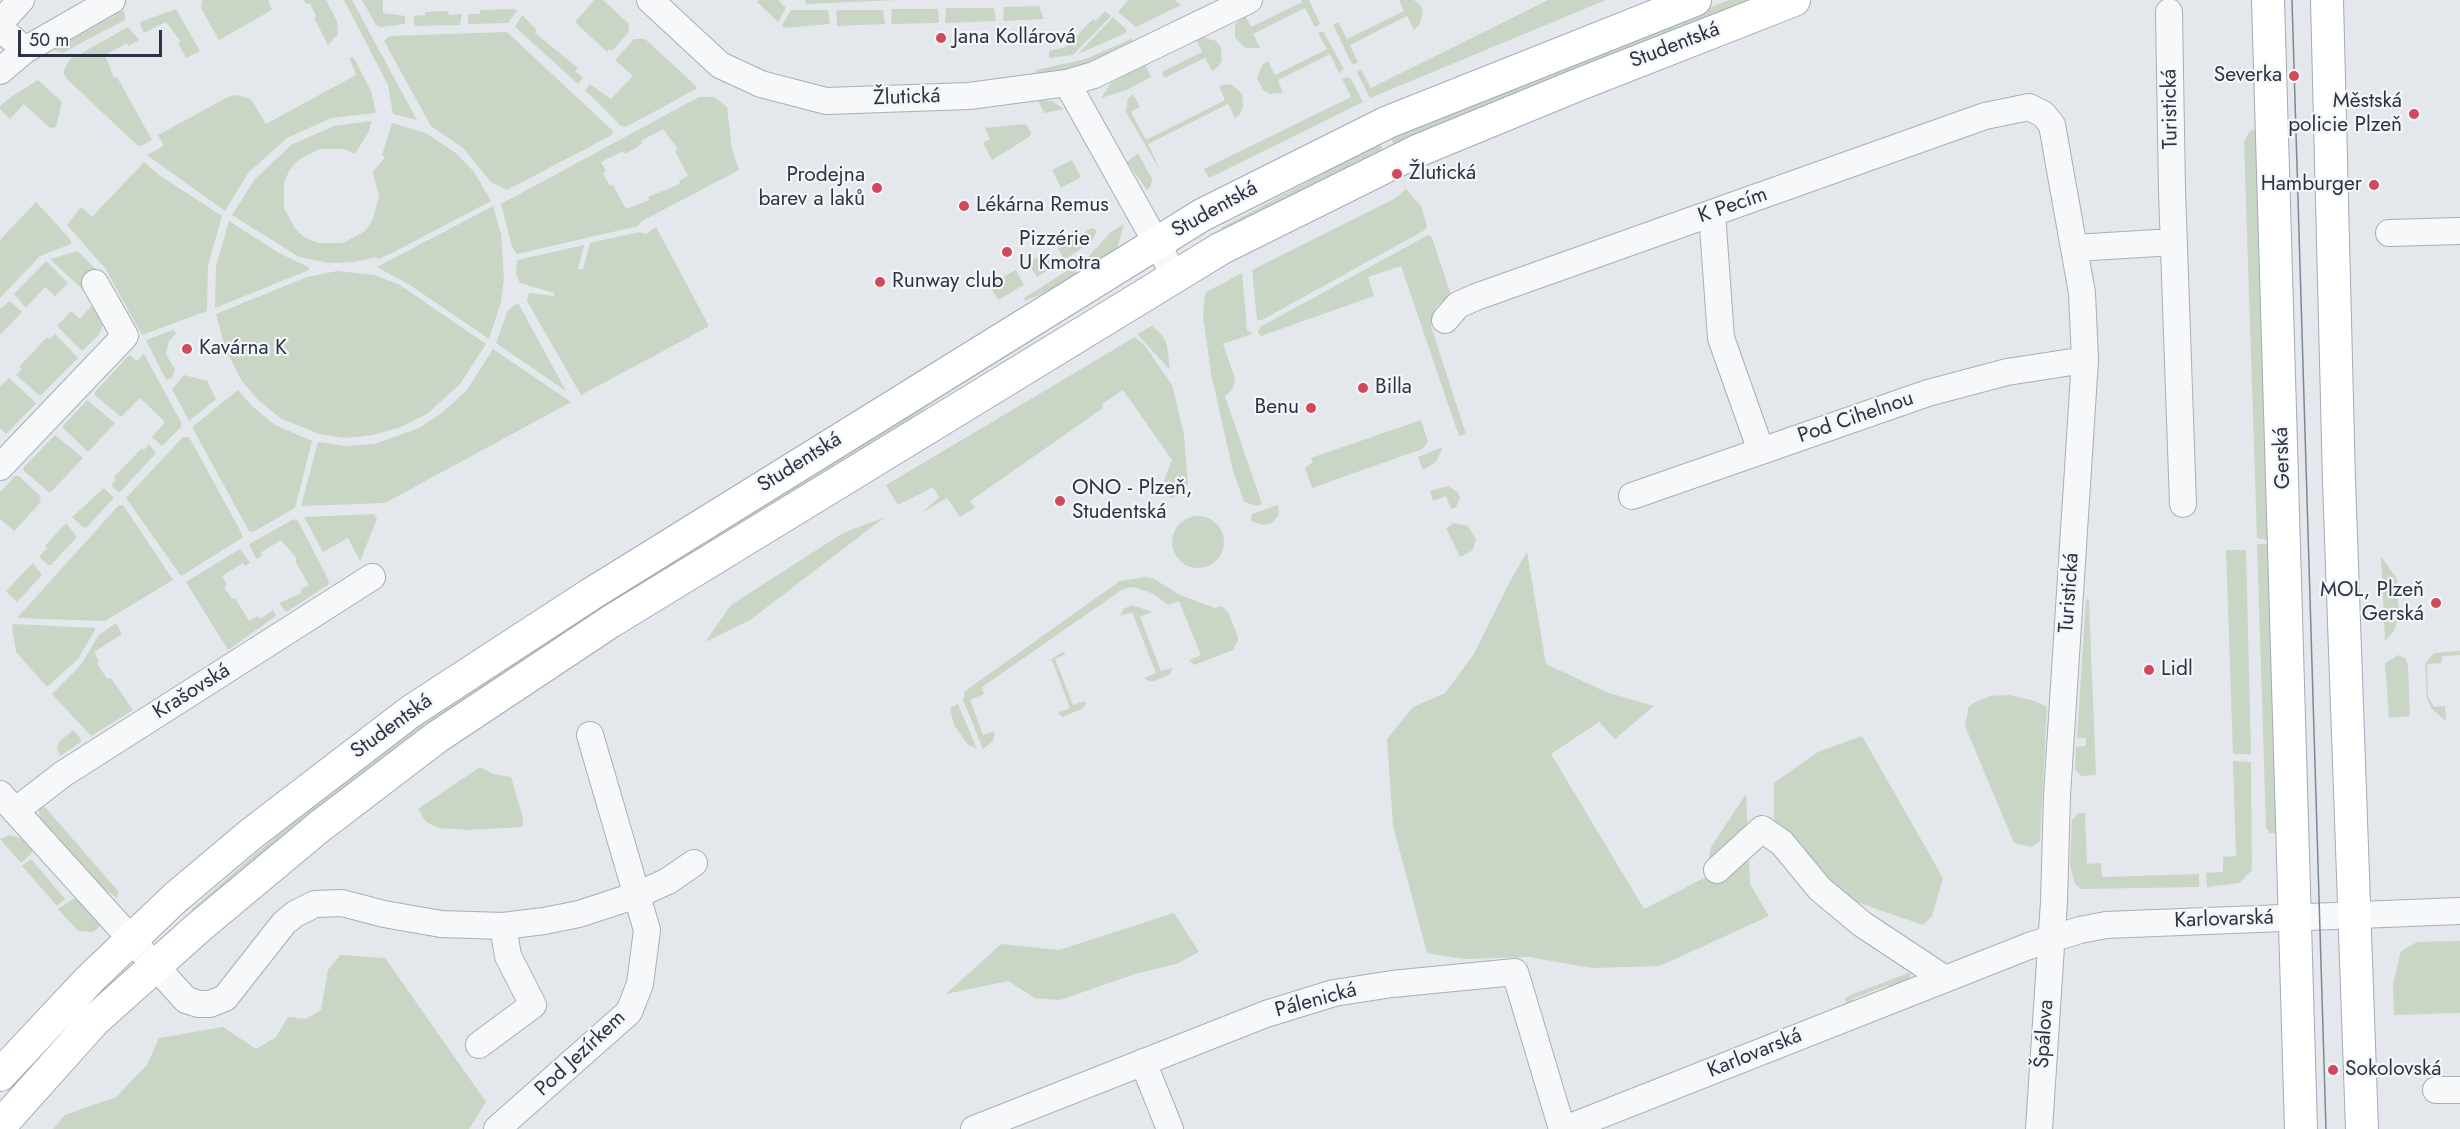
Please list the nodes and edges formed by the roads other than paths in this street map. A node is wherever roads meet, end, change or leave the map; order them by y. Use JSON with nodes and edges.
{"nodes":[{"id":1,"x":21,"y":0,"type":"edge"},
{"id":2,"x":112,"y":0,"type":"edge"},
{"id":3,"x":651,"y":0,"type":"edge"},
{"id":4,"x":1249,"y":0,"type":"edge"},
{"id":5,"x":1695,"y":0,"type":"edge"},
{"id":6,"x":1794,"y":0,"type":"edge"},
{"id":7,"x":2268,"y":0,"type":"edge"},
{"id":8,"x":2327,"y":0,"type":"edge"},
{"id":9,"x":2169,"y":12,"type":"dead end"},
{"id":10,"x":0,"y":23,"type":"edge"},
{"id":11,"x":0,"y":28,"type":"edge"},
{"id":12,"x":25,"y":50,"type":"junction"},
{"id":13,"x":0,"y":71,"type":"edge"},
{"id":14,"x":1067,"y":83,"type":"junction"},
{"id":15,"x":2029,"y":107,"type":"joint"},
{"id":16,"x":1712,"y":213,"type":"junction"},
{"id":17,"x":2460,"y":231,"type":"edge"},
{"id":18,"x":2389,"y":233,"type":"dead end"},
{"id":19,"x":1157,"y":242,"type":"junction"},
{"id":20,"x":2174,"y":242,"type":"junction"},
{"id":21,"x":2074,"y":248,"type":"junction"},
{"id":22,"x":1175,"y":276,"type":"junction"},
{"id":23,"x":95,"y":283,"type":"dead end"},
{"id":24,"x":1445,"y":320,"type":"dead end"},
{"id":25,"x":2085,"y":360,"type":"junction"},
{"id":26,"x":1761,"y":451,"type":"junction"},
{"id":27,"x":0,"y":467,"type":"edge"},
{"id":28,"x":1632,"y":496,"type":"dead end"},
{"id":29,"x":2183,"y":504,"type":"dead end"},
{"id":30,"x":372,"y":577,"type":"dead end"},
{"id":31,"x":590,"y":735,"type":"dead end"},
{"id":32,"x":7,"y":802,"type":"edge"},
{"id":33,"x":694,"y":863,"type":"dead end"},
{"id":34,"x":1717,"y":870,"type":"dead end"},
{"id":35,"x":637,"y":895,"type":"junction"},
{"id":36,"x":2460,"y":911,"type":"edge"},
{"id":37,"x":2354,"y":914,"type":"junction"},
{"id":38,"x":2297,"y":917,"type":"junction"},
{"id":39,"x":503,"y":926,"type":"junction"},
{"id":40,"x":2051,"y":938,"type":"junction"},
{"id":41,"x":131,"y":939,"type":"junction"},
{"id":42,"x":156,"y":966,"type":"junction"},
{"id":43,"x":1945,"y":979,"type":"junction"},
{"id":44,"x":479,"y":1045,"type":"dead end"},
{"id":45,"x":1143,"y":1062,"type":"junction"},
{"id":46,"x":0,"y":1075,"type":"edge"},
{"id":47,"x":0,"y":1126,"type":"edge"},
{"id":48,"x":497,"y":1129,"type":"edge"},
{"id":49,"x":974,"y":1129,"type":"edge"},
{"id":50,"x":1170,"y":1129,"type":"edge"},
{"id":51,"x":1564,"y":1129,"type":"edge"},
{"id":52,"x":2039,"y":1129,"type":"edge"},
{"id":53,"x":2301,"y":1129,"type":"edge"},
{"id":54,"x":2362,"y":1129,"type":"edge"}],
"edges":[{"from":1,"to":10,"type":"street"},
{"from":2,"to":12,"type":"street"},
{"from":3,"to":14,"type":"street","name":"Žlutická"},
{"from":4,"to":14,"type":"street","name":"Žlutická"},
{"from":5,"to":19,"type":"main road","name":"Studentská"},
{"from":6,"to":22,"type":"main road","name":"Studentská"},
{"from":7,"to":38,"type":"main road","name":"Gerská"},
{"from":8,"to":37,"type":"main road"},
{"from":9,"to":20,"type":"street","name":"Turistická"},
{"from":11,"to":12,"type":"street"},
{"from":12,"to":13,"type":"street"},
{"from":14,"to":19,"type":"street"},
{"from":15,"to":16,"type":"street","name":"K Pecím"},
{"from":15,"to":21,"type":"street","name":"Turistická"},
{"from":16,"to":24,"type":"street","name":"K Pecím"},
{"from":16,"to":26,"type":"street"},
{"from":17,"to":18,"type":"street"},
{"from":19,"to":22,"type":"street"},
{"from":19,"to":41,"type":"main road","name":"Studentská"},
{"from":20,"to":21,"type":"street"},
{"from":20,"to":29,"type":"street","name":"Turistická"},
{"from":21,"to":25,"type":"street","name":"Turistická"},
{"from":22,"to":42,"type":"main road","name":"Studentská"},
{"from":23,"to":27,"type":"street"},
{"from":25,"to":26,"type":"street","name":"Pod Cihelnou"},
{"from":25,"to":40,"type":"street","name":"Turistická"},
{"from":26,"to":28,"type":"street","name":"Pod Cihelnou"},
{"from":30,"to":32,"type":"street","name":"Krašovská"},
{"from":31,"to":35,"type":"street"},
{"from":32,"to":41,"type":"street","name":"Krašovská"},
{"from":33,"to":35,"type":"street"},
{"from":34,"to":43,"type":"street"},
{"from":35,"to":39,"type":"street"},
{"from":35,"to":48,"type":"street","name":"Pod Jezírkem"},
{"from":36,"to":37,"type":"street"},
{"from":37,"to":38,"type":"street","name":"Karlovarská"},
{"from":37,"to":54,"type":"main road"},
{"from":38,"to":40,"type":"street","name":"Karlovarská"},
{"from":38,"to":53,"type":"main road","name":"Karlovarská"},
{"from":39,"to":42,"type":"street"},
{"from":39,"to":44,"type":"street"},
{"from":40,"to":43,"type":"street","name":"Karlovarská"},
{"from":40,"to":52,"type":"street","name":"Špálova"},
{"from":41,"to":42,"type":"street","name":"Krašovská"},
{"from":41,"to":46,"type":"main road","name":"Studentská"},
{"from":42,"to":47,"type":"main road","name":"Studentská"},
{"from":43,"to":51,"type":"street","name":"Karlovarská"},
{"from":45,"to":49,"type":"street","name":"Pálenická"},
{"from":45,"to":50,"type":"street"},
{"from":45,"to":51,"type":"street","name":"Pálenická"}]}
